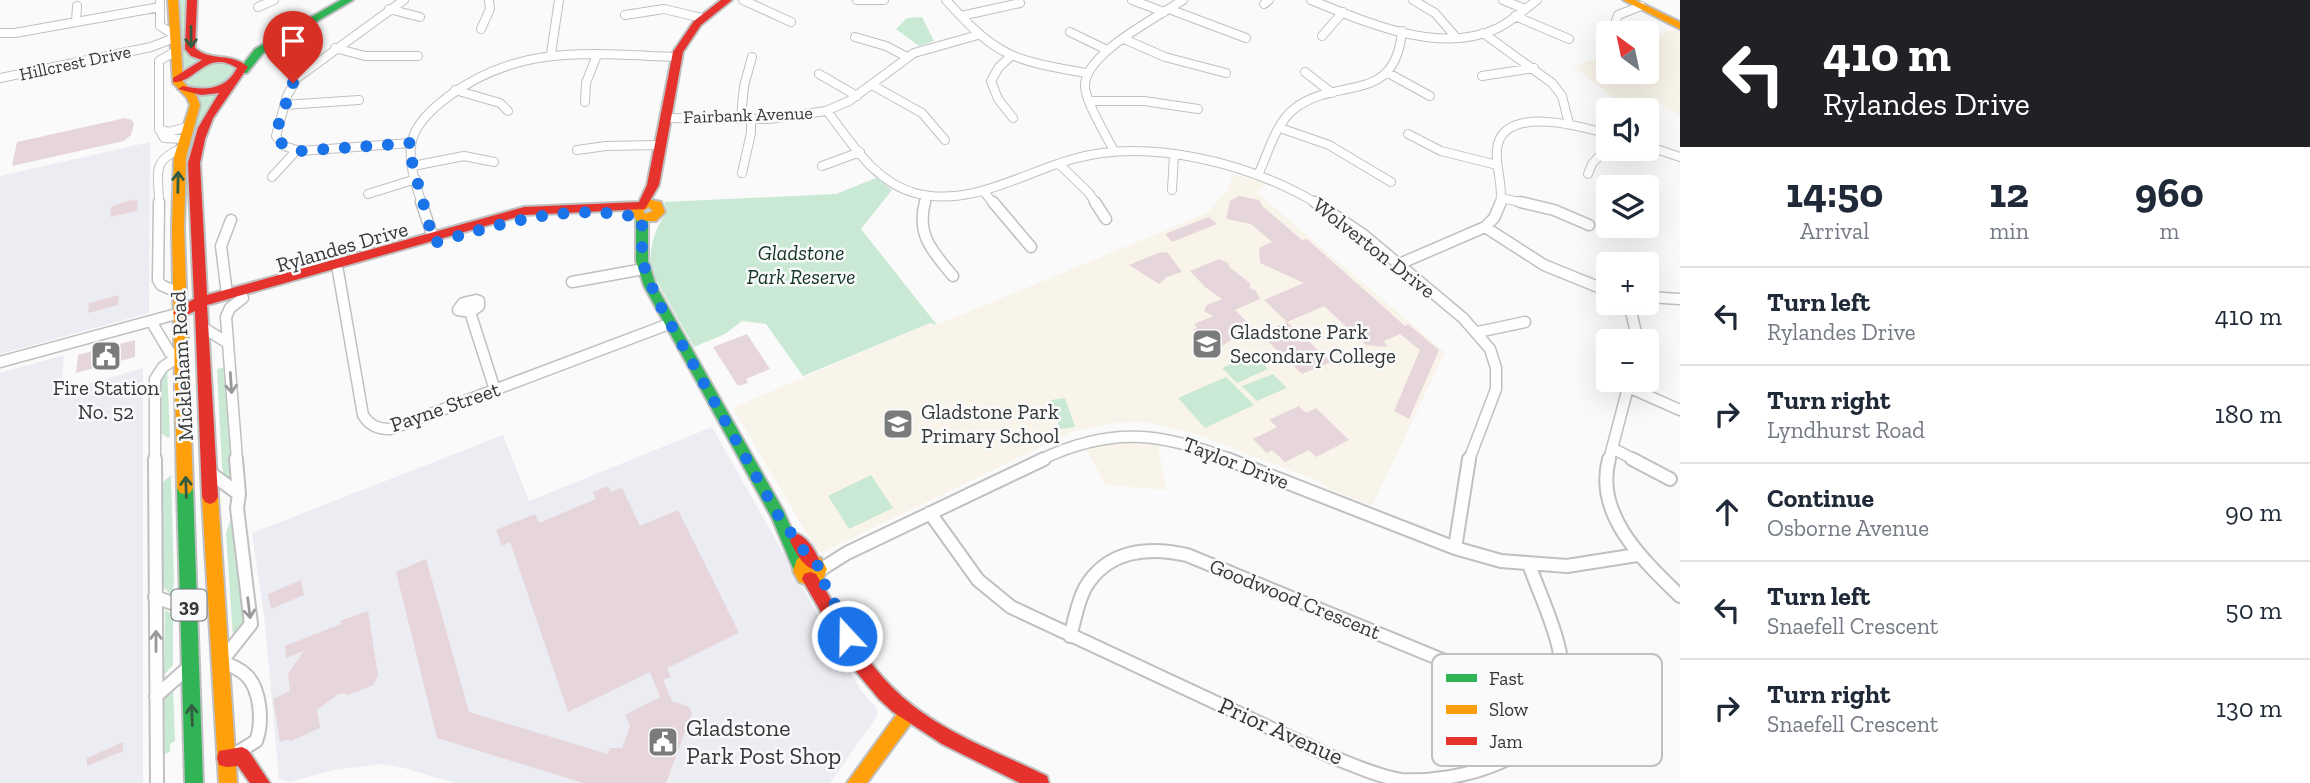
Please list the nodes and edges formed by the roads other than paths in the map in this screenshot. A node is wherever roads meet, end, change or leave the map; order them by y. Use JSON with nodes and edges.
{"nodes":[{"id":1,"x":192,"y":0,"type":"edge"},
{"id":2,"x":274,"y":0,"type":"edge"},
{"id":3,"x":348,"y":0,"type":"edge"},
{"id":4,"x":404,"y":0,"type":"edge"},
{"id":5,"x":489,"y":0,"type":"edge"},
{"id":6,"x":559,"y":0,"type":"edge"},
{"id":7,"x":727,"y":0,"type":"edge"},
{"id":8,"x":743,"y":0,"type":"edge"},
{"id":9,"x":857,"y":0,"type":"edge"},
{"id":10,"x":884,"y":0,"type":"edge"},
{"id":11,"x":946,"y":0,"type":"edge"},
{"id":12,"x":1132,"y":0,"type":"edge"},
{"id":13,"x":1183,"y":0,"type":"edge"},
{"id":14,"x":1311,"y":0,"type":"edge"},
{"id":15,"x":1413,"y":0,"type":"edge"},
{"id":16,"x":1503,"y":0,"type":"edge"},
{"id":17,"x":1537,"y":0,"type":"edge"},
{"id":18,"x":165,"y":2,"type":"edge"},
{"id":19,"x":1020,"y":3,"type":"dead end"},
{"id":20,"x":1634,"y":3,"type":"edge"},
{"id":21,"x":77,"y":6,"type":"dead end"},
{"id":22,"x":258,"y":7,"type":"dead end"},
{"id":23,"x":389,"y":9,"type":"junction"},
{"id":24,"x":1525,"y":9,"type":"junction"},
{"id":25,"x":1167,"y":10,"type":"junction"},
{"id":26,"x":1343,"y":12,"type":"junction"},
{"id":27,"x":625,"y":15,"type":"dead end"},
{"id":28,"x":961,"y":16,"type":"junction"},
{"id":29,"x":1515,"y":16,"type":"junction"},
{"id":30,"x":420,"y":17,"type":"dead end"},
{"id":31,"x":315,"y":18,"type":"junction"},
{"id":32,"x":702,"y":18,"type":"junction"},
{"id":33,"x":1616,"y":21,"type":"dead end"},
{"id":34,"x":76,"y":22,"type":"junction"},
{"id":35,"x":791,"y":22,"type":"dead end"},
{"id":36,"x":160,"y":26,"type":"junction"},
{"id":37,"x":1680,"y":26,"type":"edge"},
{"id":38,"x":481,"y":29,"type":"dead end"},
{"id":39,"x":1402,"y":31,"type":"junction"},
{"id":40,"x":1070,"y":32,"type":"dead end"},
{"id":41,"x":0,"y":33,"type":"edge"},
{"id":42,"x":1483,"y":33,"type":"junction"},
{"id":43,"x":978,"y":35,"type":"junction"},
{"id":44,"x":1322,"y":36,"type":"dead end"},
{"id":45,"x":1454,"y":36,"type":"junction"},
{"id":46,"x":855,"y":37,"type":"dead end"},
{"id":47,"x":1247,"y":38,"type":"dead end"},
{"id":48,"x":1569,"y":38,"type":"dead end"},
{"id":49,"x":1124,"y":39,"type":"junction"},
{"id":50,"x":171,"y":42,"type":"junction"},
{"id":51,"x":335,"y":48,"type":"junction"},
{"id":52,"x":1107,"y":50,"type":"junction"},
{"id":53,"x":551,"y":54,"type":"junction"},
{"id":54,"x":597,"y":55,"type":"junction"},
{"id":55,"x":418,"y":56,"type":"dead end"},
{"id":56,"x":1011,"y":56,"type":"junction"},
{"id":57,"x":676,"y":57,"type":"junction"},
{"id":58,"x":752,"y":57,"type":"dead end"},
{"id":59,"x":906,"y":57,"type":"junction"},
{"id":60,"x":213,"y":60,"type":"junction"},
{"id":61,"x":1534,"y":68,"type":"junction"},
{"id":62,"x":1306,"y":72,"type":"dead end"},
{"id":63,"x":1086,"y":73,"type":"junction"},
{"id":64,"x":1226,"y":73,"type":"dead end"},
{"id":65,"x":1388,"y":73,"type":"junction"},
{"id":66,"x":819,"y":74,"type":"dead end"},
{"id":67,"x":239,"y":76,"type":"junction"},
{"id":68,"x":1482,"y":76,"type":"dead end"},
{"id":69,"x":0,"y":78,"type":"edge"},
{"id":70,"x":180,"y":85,"type":"junction"},
{"id":71,"x":872,"y":85,"type":"junction"},
{"id":72,"x":455,"y":90,"type":"junction"},
{"id":73,"x":1332,"y":93,"type":"junction"},
{"id":74,"x":857,"y":96,"type":"junction"},
{"id":75,"x":1430,"y":96,"type":"dead end"},
{"id":76,"x":359,"y":100,"type":"dead end"},
{"id":77,"x":1089,"y":101,"type":"junction"},
{"id":78,"x":585,"y":102,"type":"dead end"},
{"id":79,"x":284,"y":105,"type":"junction"},
{"id":80,"x":1198,"y":109,"type":"dead end"},
{"id":81,"x":508,"y":111,"type":"dead end"},
{"id":82,"x":827,"y":111,"type":"junction"},
{"id":83,"x":741,"y":117,"type":"junction"},
{"id":84,"x":751,"y":117,"type":"junction"},
{"id":85,"x":665,"y":118,"type":"junction"},
{"id":86,"x":1013,"y":118,"type":"dead end"},
{"id":87,"x":1569,"y":124,"type":"junction"},
{"id":88,"x":1280,"y":128,"type":"junction"},
{"id":89,"x":1596,"y":131,"type":"edge"},
{"id":90,"x":1408,"y":134,"type":"dead end"},
{"id":91,"x":184,"y":138,"type":"junction"},
{"id":92,"x":945,"y":140,"type":"dead end"},
{"id":93,"x":411,"y":143,"type":"junction"},
{"id":94,"x":660,"y":145,"type":"junction"},
{"id":95,"x":296,"y":150,"type":"junction"},
{"id":96,"x":577,"y":150,"type":"dead end"},
{"id":97,"x":1659,"y":150,"type":"edge"},
{"id":98,"x":1114,"y":151,"type":"junction"},
{"id":99,"x":860,"y":152,"type":"junction"},
{"id":100,"x":1174,"y":155,"type":"junction"},
{"id":101,"x":1680,"y":157,"type":"edge"},
{"id":102,"x":1596,"y":160,"type":"edge"},
{"id":103,"x":494,"y":162,"type":"dead end"},
{"id":104,"x":1059,"y":164,"type":"junction"},
{"id":105,"x":1497,"y":164,"type":"junction"},
{"id":106,"x":413,"y":166,"type":"junction"},
{"id":107,"x":822,"y":166,"type":"dead end"},
{"id":108,"x":742,"y":173,"type":"dead end"},
{"id":109,"x":1588,"y":174,"type":"dead end"},
{"id":110,"x":1258,"y":175,"type":"junction"},
{"id":111,"x":272,"y":177,"type":"dead end"},
{"id":112,"x":416,"y":179,"type":"junction"},
{"id":113,"x":1391,"y":182,"type":"dead end"},
{"id":114,"x":1172,"y":190,"type":"dead end"},
{"id":115,"x":984,"y":192,"type":"junction"},
{"id":116,"x":368,"y":194,"type":"dead end"},
{"id":117,"x":926,"y":196,"type":"junction"},
{"id":118,"x":1502,"y":198,"type":"junction"},
{"id":119,"x":646,"y":211,"type":"junction"},
{"id":120,"x":1106,"y":219,"type":"dead end"},
{"id":121,"x":231,"y":220,"type":"dead end"},
{"id":122,"x":1588,"y":225,"type":"dead end"},
{"id":123,"x":1485,"y":227,"type":"junction"},
{"id":124,"x":178,"y":229,"type":"junction"},
{"id":125,"x":433,"y":240,"type":"junction"},
{"id":126,"x":158,"y":245,"type":"junction"},
{"id":127,"x":1031,"y":247,"type":"dead end"},
{"id":128,"x":1397,"y":265,"type":"junction"},
{"id":129,"x":337,"y":268,"type":"junction"},
{"id":130,"x":643,"y":270,"type":"junction"},
{"id":131,"x":953,"y":276,"type":"dead end"},
{"id":132,"x":572,"y":282,"type":"dead end"},
{"id":133,"x":1596,"y":286,"type":"edge"},
{"id":134,"x":179,"y":293,"type":"junction"},
{"id":135,"x":227,"y":294,"type":"junction"},
{"id":136,"x":243,"y":298,"type":"junction"},
{"id":137,"x":1659,"y":298,"type":"edge"},
{"id":138,"x":1680,"y":299,"type":"edge"},
{"id":139,"x":200,"y":306,"type":"junction"},
{"id":140,"x":470,"y":312,"type":"dead end"},
{"id":141,"x":180,"y":313,"type":"junction"},
{"id":142,"x":151,"y":321,"type":"junction"},
{"id":143,"x":1525,"y":322,"type":"dead end"},
{"id":144,"x":669,"y":324,"type":"junction"},
{"id":145,"x":202,"y":327,"type":"junction"},
{"id":146,"x":1478,"y":332,"type":"junction"},
{"id":147,"x":228,"y":343,"type":"junction"},
{"id":148,"x":180,"y":355,"type":"junction"},
{"id":149,"x":0,"y":362,"type":"edge"},
{"id":150,"x":495,"y":390,"type":"junction"},
{"id":151,"x":1627,"y":392,"type":"edge"},
{"id":152,"x":1645,"y":392,"type":"edge"},
{"id":153,"x":1680,"y":410,"type":"edge"},
{"id":154,"x":1612,"y":448,"type":"junction"},
{"id":155,"x":209,"y":472,"type":"junction"},
{"id":156,"x":1670,"y":479,"type":"dead end"},
{"id":157,"x":239,"y":494,"type":"junction"},
{"id":158,"x":930,"y":513,"type":"junction"},
{"id":159,"x":1455,"y":548,"type":"junction"},
{"id":160,"x":1637,"y":555,"type":"junction"},
{"id":161,"x":1530,"y":567,"type":"junction"},
{"id":162,"x":813,"y":569,"type":"junction"},
{"id":163,"x":1680,"y":596,"type":"edge"},
{"id":164,"x":156,"y":597,"type":"junction"},
{"id":165,"x":190,"y":609,"type":"junction"},
{"id":166,"x":1070,"y":636,"type":"junction"},
{"id":167,"x":1559,"y":654,"type":"edge"},
{"id":168,"x":1432,"y":656,"type":"edge"},
{"id":169,"x":221,"y":662,"type":"junction"},
{"id":170,"x":190,"y":666,"type":"junction"},
{"id":171,"x":156,"y":696,"type":"junction"},
{"id":172,"x":908,"y":713,"type":"junction"},
{"id":173,"x":226,"y":758,"type":"junction"},
{"id":174,"x":1510,"y":766,"type":"edge"},
{"id":175,"x":158,"y":783,"type":"edge"},
{"id":176,"x":194,"y":783,"type":"edge"},
{"id":177,"x":228,"y":783,"type":"edge"},
{"id":178,"x":261,"y":783,"type":"edge"},
{"id":179,"x":856,"y":783,"type":"edge"},
{"id":180,"x":1040,"y":783,"type":"edge"}],
"edges":[{"from":1,"to":60,"type":"main road","one_way":true},
{"from":2,"to":22,"type":"street"},
{"from":3,"to":31,"type":"main road"},
{"from":4,"to":23,"type":"street"},
{"from":5,"to":38,"type":"street"},
{"from":6,"to":53,"type":"street"},
{"from":7,"to":32,"type":"main road"},
{"from":8,"to":35,"type":"street"},
{"from":9,"to":10,"type":"street"},
{"from":11,"to":28,"type":"street"},
{"from":12,"to":25,"type":"street"},
{"from":13,"to":25,"type":"street"},
{"from":14,"to":26,"type":"street"},
{"from":15,"to":45,"type":"street"},
{"from":16,"to":24,"type":"street"},
{"from":17,"to":24,"type":"street"},
{"from":18,"to":34,"type":"street"},
{"from":18,"to":36,"type":"street"},
{"from":18,"to":50,"type":"main road","name":"Mickleham Road","number":"39"},
{"from":19,"to":28,"type":"street"},
{"from":20,"to":33,"type":"street"},
{"from":20,"to":37,"type":"main road"},
{"from":21,"to":34,"type":"street"},
{"from":23,"to":30,"type":"street"},
{"from":23,"to":51,"type":"street"},
{"from":24,"to":29,"type":"street"},
{"from":25,"to":47,"type":"street"},
{"from":25,"to":49,"type":"street"},
{"from":26,"to":39,"type":"street"},
{"from":26,"to":44,"type":"street"},
{"from":27,"to":32,"type":"street"},
{"from":28,"to":43,"type":"street"},
{"from":29,"to":42,"type":"street"},
{"from":29,"to":48,"type":"street"},
{"from":31,"to":60,"type":"main road"},
{"from":31,"to":67,"type":"main road","name":"Mickleham Road"},
{"from":32,"to":57,"type":"main road"},
{"from":34,"to":41,"type":"street"},
{"from":36,"to":50,"type":"street"},
{"from":36,"to":50,"type":"street"},
{"from":39,"to":45,"type":"street"},
{"from":39,"to":65,"type":"street"},
{"from":40,"to":52,"type":"street"},
{"from":42,"to":45,"type":"street"},
{"from":42,"to":61,"type":"street"},
{"from":43,"to":56,"type":"street"},
{"from":43,"to":59,"type":"street","name":"Fairbank Avenue"},
{"from":46,"to":59,"type":"street"},
{"from":49,"to":52,"type":"street"},
{"from":49,"to":64,"type":"street"},
{"from":50,"to":69,"type":"street","name":"Hillcrest Drive"},
{"from":50,"to":70,"type":"main road","name":"Mickleham Road","number":"39"},
{"from":50,"to":91,"type":"street"},
{"from":51,"to":55,"type":"street"},
{"from":51,"to":79,"type":"street"},
{"from":52,"to":63,"type":"street"},
{"from":53,"to":54,"type":"street"},
{"from":53,"to":72,"type":"street"},
{"from":54,"to":57,"type":"street"},
{"from":54,"to":78,"type":"street"},
{"from":56,"to":63,"type":"street"},
{"from":56,"to":86,"type":"street"},
{"from":57,"to":85,"type":"main road"},
{"from":58,"to":83,"type":"street"},
{"from":59,"to":71,"type":"street","name":"Fairbank Avenue"},
{"from":60,"to":67,"type":"main road"},
{"from":60,"to":70,"type":"main road"},
{"from":61,"to":68,"type":"street"},
{"from":61,"to":87,"type":"street"},
{"from":62,"to":73,"type":"street"},
{"from":63,"to":77,"type":"street"},
{"from":65,"to":73,"type":"street"},
{"from":65,"to":75,"type":"street"},
{"from":66,"to":74,"type":"street"},
{"from":67,"to":70,"type":"main road"},
{"from":67,"to":139,"type":"main road","name":"Mickleham Road","number":"39"},
{"from":70,"to":91,"type":"main road","name":"Mickleham Road","number":"39"},
{"from":71,"to":74,"type":"street","name":"Fairbank Avenue"},
{"from":71,"to":92,"type":"street"},
{"from":72,"to":81,"type":"street"},
{"from":72,"to":93,"type":"street"},
{"from":73,"to":88,"type":"street"},
{"from":74,"to":82,"type":"street","name":"Fairbank Avenue"},
{"from":76,"to":79,"type":"street"},
{"from":77,"to":80,"type":"street"},
{"from":77,"to":98,"type":"street"},
{"from":79,"to":95,"type":"street"},
{"from":82,"to":84,"type":"street","name":"Fairbank Avenue"},
{"from":82,"to":99,"type":"street","name":"Wolverton Drive"},
{"from":83,"to":84,"type":"street","name":"Fairbank Avenue"},
{"from":83,"to":85,"type":"street","name":"Fairbank Avenue"},
{"from":84,"to":108,"type":"street"},
{"from":85,"to":94,"type":"main road"},
{"from":87,"to":89,"type":"street"},
{"from":87,"to":105,"type":"street"},
{"from":88,"to":110,"type":"street"},
{"from":88,"to":113,"type":"street"},
{"from":90,"to":105,"type":"street"},
{"from":124,"to":91,"type":"main road","name":"Mickleham Road","number":"39","one_way":true},
{"from":91,"to":126,"type":"street","name":"Mickleham Road"},
{"from":93,"to":95,"type":"street"},
{"from":93,"to":106,"type":"street"},
{"from":94,"to":96,"type":"street"},
{"from":94,"to":119,"type":"main road"},
{"from":95,"to":111,"type":"street"},
{"from":97,"to":101,"type":"street"},
{"from":98,"to":100,"type":"street","name":"Wolverton Drive"},
{"from":98,"to":104,"type":"street","name":"Wolverton Drive"},
{"from":99,"to":107,"type":"street"},
{"from":99,"to":117,"type":"street","name":"Wolverton Drive"},
{"from":100,"to":110,"type":"street","name":"Wolverton Drive"},
{"from":100,"to":114,"type":"street"},
{"from":102,"to":109,"type":"street"},
{"from":103,"to":106,"type":"street"},
{"from":104,"to":115,"type":"street","name":"Wolverton Drive"},
{"from":104,"to":120,"type":"street"},
{"from":105,"to":118,"type":"street"},
{"from":106,"to":112,"type":"street"},
{"from":110,"to":128,"type":"street","name":"Wolverton Drive"},
{"from":112,"to":116,"type":"street"},
{"from":112,"to":125,"type":"street"},
{"from":115,"to":117,"type":"street","name":"Wolverton Drive"},
{"from":115,"to":127,"type":"street"},
{"from":117,"to":131,"type":"street"},
{"from":118,"to":122,"type":"street"},
{"from":118,"to":123,"type":"street"},
{"from":119,"to":125,"type":"main road","name":"Rylandes Drive"},
{"from":119,"to":130,"type":"main road"},
{"from":121,"to":135,"type":"street"},
{"from":123,"to":128,"type":"street"},
{"from":123,"to":133,"type":"street"},
{"from":124,"to":126,"type":"street"},
{"from":124,"to":134,"type":"main road","name":"Mickleham Road","number":"39"},
{"from":125,"to":129,"type":"main road","name":"Rylandes Drive"},
{"from":126,"to":134,"type":"street","name":"Mickleham Road"},
{"from":128,"to":146,"type":"street","name":"Wolverton Drive"},
{"from":129,"to":135,"type":"main road","name":"Rylandes Drive"},
{"from":129,"to":136,"type":"main road","name":"Rylandes Drive"},
{"from":129,"to":150,"type":"street","name":"Payne Street"},
{"from":130,"to":132,"type":"street"},
{"from":130,"to":144,"type":"main road"},
{"from":134,"to":141,"type":"main road","name":"Mickleham Road","number":"39"},
{"from":135,"to":139,"type":"main road","name":"Rylandes Drive"},
{"from":136,"to":139,"type":"main road","name":"Rylandes Drive"},
{"from":136,"to":147,"type":"street"},
{"from":137,"to":138,"type":"street"},
{"from":139,"to":141,"type":"main road"},
{"from":139,"to":145,"type":"main road","name":"Mickleham Road","number":"39"},
{"from":140,"to":150,"type":"street"},
{"from":141,"to":142,"type":"street"},
{"from":141,"to":148,"type":"main road","name":"Mickleham Road","number":"39"},
{"from":142,"to":148,"type":"street"},
{"from":142,"to":149,"type":"street"},
{"from":143,"to":146,"type":"street"},
{"from":144,"to":150,"type":"street","name":"Payne Street"},
{"from":144,"to":162,"type":"main road"},
{"from":145,"to":147,"type":"street"},
{"from":145,"to":155,"type":"main road","name":"Mickleham Road","number":"39"},
{"from":146,"to":159,"type":"street","name":"Wolverton Drive"},
{"from":147,"to":157,"type":"street","one_way":true},
{"from":148,"to":164,"type":"street","name":"Mickleham Road"},
{"from":165,"to":148,"type":"main road","name":"Mickleham Road","number":"39","one_way":true},
{"from":151,"to":154,"type":"street"},
{"from":152,"to":153,"type":"street"},
{"from":154,"to":156,"type":"street"},
{"from":154,"to":160,"type":"street"},
{"from":155,"to":157,"type":"street"},
{"from":155,"to":169,"type":"main road","name":"Mickleham Road","number":"39"},
{"from":157,"to":169,"type":"street","one_way":true},
{"from":158,"to":159,"type":"street","name":"Taylor Drive"},
{"from":158,"to":162,"type":"street","name":"Taylor Drive"},
{"from":158,"to":166,"type":"street","name":"Prior Avenue"},
{"from":159,"to":161,"type":"street","name":"Taylor Drive"},
{"from":160,"to":161,"type":"street","name":"Taylor Drive"},
{"from":160,"to":163,"type":"street"},
{"from":161,"to":167,"type":"street","name":"Prior Avenue"},
{"from":162,"to":172,"type":"main road"},
{"from":164,"to":165,"type":"street"},
{"from":171,"to":164,"type":"street","name":"Mickleham Road","one_way":true},
{"from":165,"to":170,"type":"main road","name":"Mickleham Road","number":"39"},
{"from":166,"to":168,"type":"street","name":"Goodwood Crescent"},
{"from":166,"to":174,"type":"street","name":"Prior Avenue"},
{"from":169,"to":173,"type":"main road","name":"Mickleham Road","number":"39"},
{"from":169,"to":173,"type":"street"},
{"from":170,"to":171,"type":"street"},
{"from":176,"to":170,"type":"main road","name":"Mickleham Road","number":"39","one_way":true},
{"from":171,"to":175,"type":"street","name":"Mickleham Road"},
{"from":172,"to":179,"type":"main road"},
{"from":172,"to":180,"type":"main road"},
{"from":173,"to":177,"type":"main road","name":"Mickleham Road","number":"39"},
{"from":173,"to":178,"type":"main road"}]}
